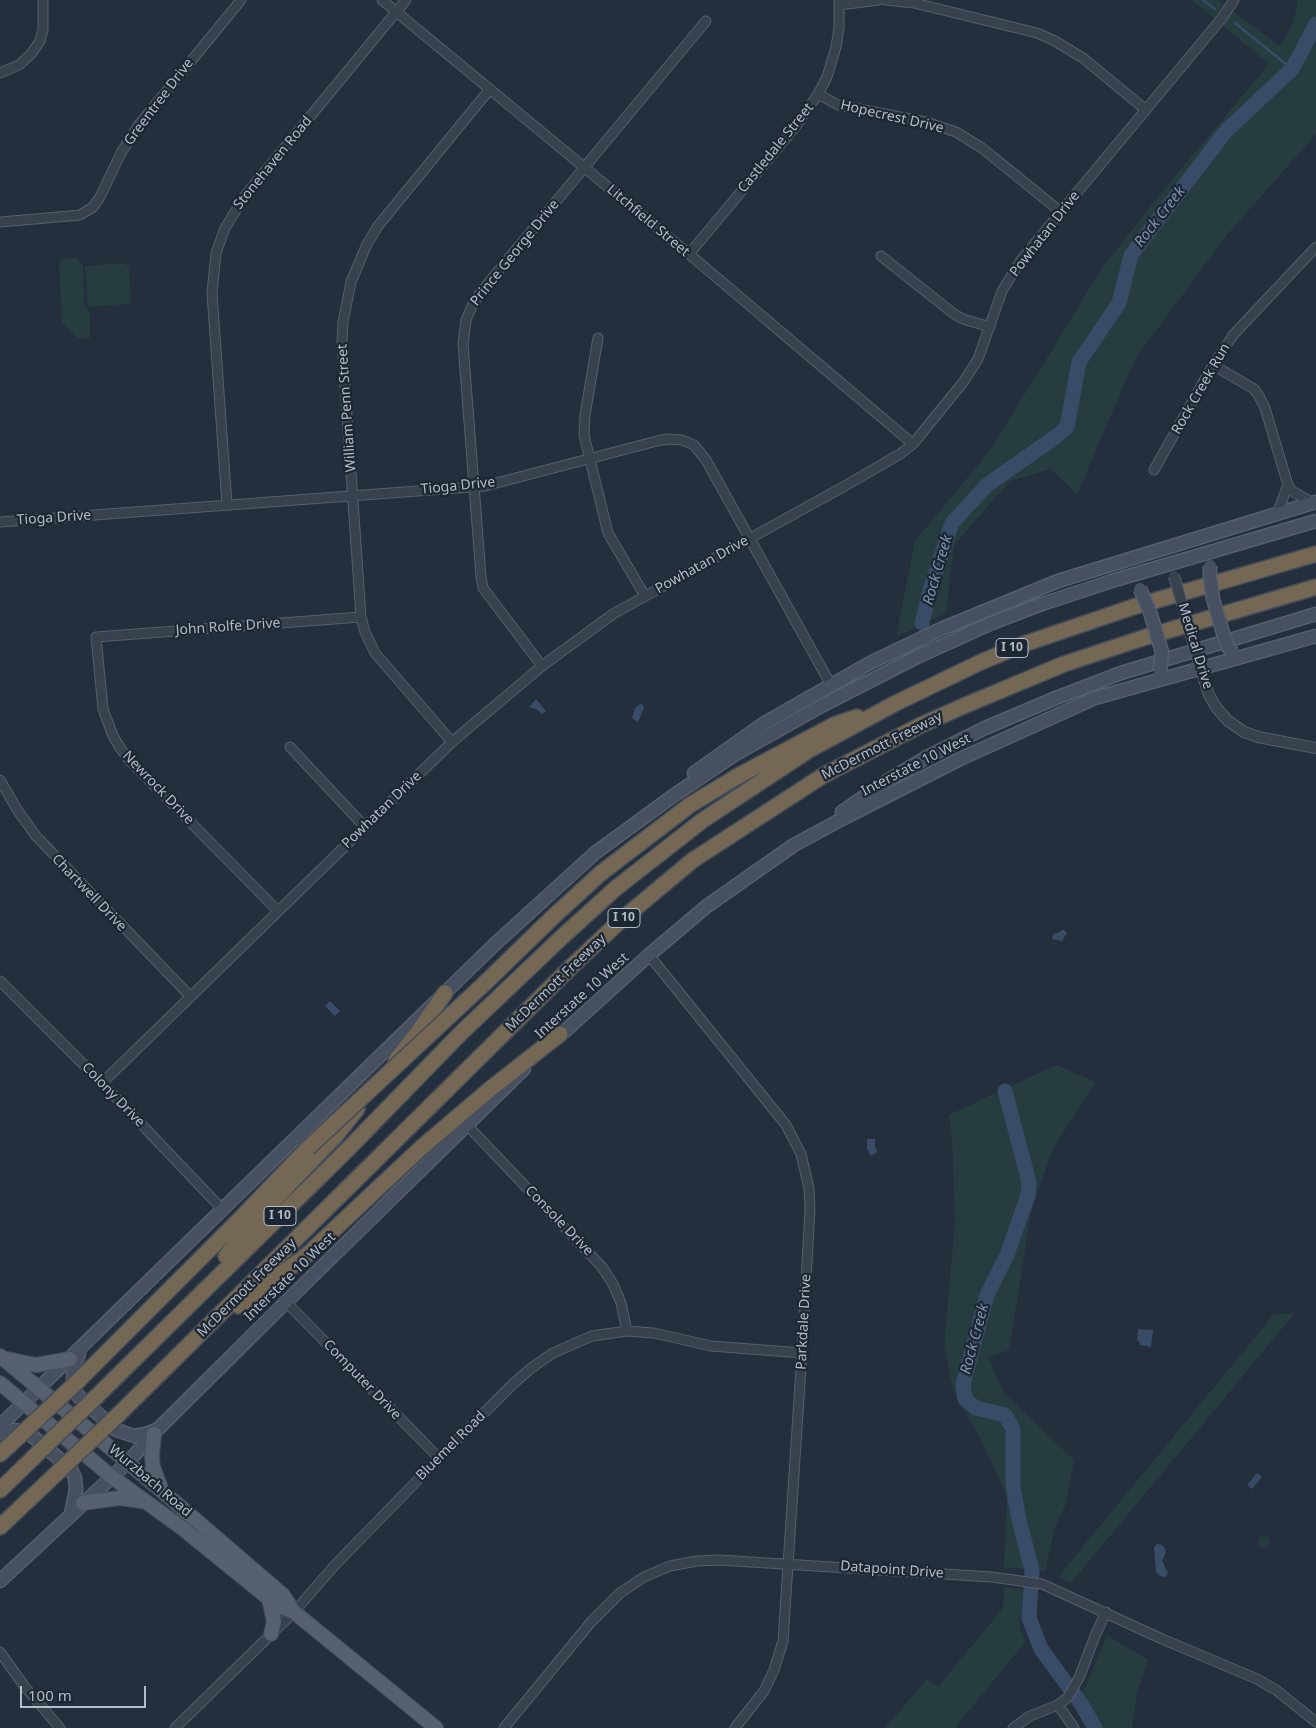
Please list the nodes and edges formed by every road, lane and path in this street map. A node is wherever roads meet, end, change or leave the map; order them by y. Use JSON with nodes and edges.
{"nodes":[{"id":1,"x":43,"y":0,"type":"edge"},
{"id":2,"x":241,"y":0,"type":"edge"},
{"id":3,"x":382,"y":0,"type":"edge"},
{"id":4,"x":406,"y":0,"type":"edge"},
{"id":5,"x":879,"y":0,"type":"edge"},
{"id":6,"x":886,"y":0,"type":"edge"},
{"id":7,"x":1234,"y":0,"type":"edge"},
{"id":8,"x":839,"y":2,"type":"edge"},
{"id":9,"x":396,"y":12,"type":"junction"},
{"id":10,"x":706,"y":21,"type":"dead end"},
{"id":11,"x":0,"y":73,"type":"edge"},
{"id":12,"x":490,"y":89,"type":"junction"},
{"id":13,"x":818,"y":94,"type":"junction"},
{"id":14,"x":1146,"y":110,"type":"junction"},
{"id":15,"x":584,"y":168,"type":"junction"},
{"id":16,"x":1061,"y":212,"type":"junction"},
{"id":17,"x":0,"y":222,"type":"edge"},
{"id":18,"x":1316,"y":247,"type":"edge"},
{"id":19,"x":689,"y":254,"type":"junction"},
{"id":20,"x":881,"y":256,"type":"dead end"},
{"id":21,"x":990,"y":327,"type":"junction"},
{"id":22,"x":598,"y":338,"type":"dead end"},
{"id":23,"x":1213,"y":365,"type":"junction"},
{"id":24,"x":913,"y":444,"type":"junction"},
{"id":25,"x":589,"y":459,"type":"junction"},
{"id":26,"x":1154,"y":470,"type":"dead end"},
{"id":27,"x":1288,"y":485,"type":"junction"},
{"id":28,"x":474,"y":487,"type":"junction"},
{"id":29,"x":353,"y":495,"type":"junction"},
{"id":30,"x":1314,"y":503,"type":"edge"},
{"id":31,"x":227,"y":505,"type":"junction"},
{"id":32,"x":1277,"y":514,"type":"junction"},
{"id":33,"x":1316,"y":521,"type":"edge"},
{"id":34,"x":0,"y":522,"type":"edge"},
{"id":35,"x":749,"y":539,"type":"junction"},
{"id":36,"x":1228,"y":547,"type":"junction"},
{"id":37,"x":1316,"y":554,"type":"edge"},
{"id":38,"x":1171,"y":563,"type":"junction"},
{"id":39,"x":1115,"y":580,"type":"junction"},
{"id":40,"x":1316,"y":587,"type":"edge"},
{"id":41,"x":645,"y":596,"type":"junction"},
{"id":42,"x":1316,"y":614,"type":"edge"},
{"id":43,"x":361,"y":617,"type":"junction"},
{"id":44,"x":1316,"y":636,"type":"edge"},
{"id":45,"x":96,"y":637,"type":"joint"},
{"id":46,"x":1249,"y":655,"type":"junction"},
{"id":47,"x":542,"y":666,"type":"junction"},
{"id":48,"x":1201,"y":669,"type":"junction"},
{"id":49,"x":831,"y":685,"type":"junction"},
{"id":50,"x":1145,"y":685,"type":"junction"},
{"id":51,"x":896,"y":703,"type":"junction"},
{"id":52,"x":452,"y":742,"type":"junction"},
{"id":53,"x":290,"y":747,"type":"dead end"},
{"id":54,"x":1316,"y":748,"type":"edge"},
{"id":55,"x":0,"y":780,"type":"edge"},
{"id":56,"x":365,"y":827,"type":"junction"},
{"id":57,"x":613,"y":838,"type":"junction"},
{"id":58,"x":794,"y":845,"type":"junction"},
{"id":59,"x":278,"y":911,"type":"junction"},
{"id":60,"x":649,"y":955,"type":"junction"},
{"id":61,"x":0,"y":982,"type":"edge"},
{"id":62,"x":445,"y":993,"type":"junction"},
{"id":63,"x":190,"y":996,"type":"junction"},
{"id":64,"x":560,"y":1034,"type":"junction"},
{"id":65,"x":102,"y":1083,"type":"junction"},
{"id":66,"x":467,"y":1125,"type":"junction"},
{"id":67,"x":223,"y":1210,"type":"junction"},
{"id":68,"x":286,"y":1302,"type":"junction"},
{"id":69,"x":177,"y":1316,"type":"junction"},
{"id":70,"x":627,"y":1331,"type":"junction"},
{"id":71,"x":198,"y":1336,"type":"junction"},
{"id":72,"x":80,"y":1349,"type":"junction"},
{"id":73,"x":802,"y":1353,"type":"junction"},
{"id":74,"x":1,"y":1357,"type":"edge"},
{"id":75,"x":70,"y":1359,"type":"junction"},
{"id":76,"x":0,"y":1384,"type":"edge"},
{"id":77,"x":40,"y":1389,"type":"junction"},
{"id":78,"x":24,"y":1404,"type":"junction"},
{"id":79,"x":0,"y":1426,"type":"edge"},
{"id":80,"x":156,"y":1432,"type":"junction"},
{"id":81,"x":0,"y":1433,"type":"edge"},
{"id":82,"x":0,"y":1454,"type":"edge"},
{"id":83,"x":439,"y":1458,"type":"junction"},
{"id":84,"x":127,"y":1463,"type":"junction"},
{"id":85,"x":112,"y":1478,"type":"junction"},
{"id":86,"x":0,"y":1490,"type":"edge"},
{"id":87,"x":162,"y":1491,"type":"junction"},
{"id":88,"x":144,"y":1501,"type":"junction"},
{"id":89,"x":83,"y":1502,"type":"junction"},
{"id":90,"x":71,"y":1513,"type":"junction"},
{"id":91,"x":0,"y":1527,"type":"edge"},
{"id":92,"x":788,"y":1564,"type":"junction"},
{"id":93,"x":0,"y":1581,"type":"edge"},
{"id":94,"x":270,"y":1599,"type":"junction"},
{"id":95,"x":294,"y":1612,"type":"junction"},
{"id":96,"x":1106,"y":1612,"type":"junction"},
{"id":97,"x":271,"y":1634,"type":"junction"},
{"id":98,"x":0,"y":1652,"type":"edge"},
{"id":99,"x":1058,"y":1706,"type":"junction"},
{"id":100,"x":1316,"y":1722,"type":"edge"},
{"id":101,"x":60,"y":1728,"type":"edge"},
{"id":102,"x":175,"y":1728,"type":"edge"},
{"id":103,"x":436,"y":1728,"type":"edge"},
{"id":104,"x":504,"y":1728,"type":"edge"},
{"id":105,"x":735,"y":1728,"type":"edge"},
{"id":106,"x":1013,"y":1728,"type":"edge"},
{"id":107,"x":1074,"y":1728,"type":"edge"}],
"edges":[{"from":1,"to":11,"type":"street"},
{"from":2,"to":17,"type":"street","name":"Greentree Drive"},
{"from":3,"to":9,"type":"street","name":"Litchfield Street"},
{"from":4,"to":9,"type":"street","name":"Stonehaven Road"},
{"from":5,"to":8,"type":"street"},
{"from":6,"to":14,"type":"street"},
{"from":7,"to":14,"type":"street","name":"Powhatan Drive"},
{"from":8,"to":13,"type":"street","name":"Castledale Street"},
{"from":9,"to":12,"type":"street","name":"Litchfield Street"},
{"from":9,"to":31,"type":"street","name":"Stonehaven Road"},
{"from":10,"to":15,"type":"street","name":"Prince George Drive"},
{"from":12,"to":15,"type":"street","name":"Litchfield Street"},
{"from":12,"to":29,"type":"street","name":"William Penn Street"},
{"from":13,"to":16,"type":"street","name":"Hopecrest Drive"},
{"from":13,"to":19,"type":"street","name":"Castledale Street"},
{"from":14,"to":16,"type":"street","name":"Powhatan Drive"},
{"from":15,"to":19,"type":"street","name":"Litchfield Street"},
{"from":15,"to":28,"type":"street","name":"Prince George Drive"},
{"from":16,"to":21,"type":"street","name":"Powhatan Drive"},
{"from":18,"to":23,"type":"street","name":"Rock Creek Run"},
{"from":19,"to":24,"type":"street","name":"Litchfield Street"},
{"from":20,"to":21,"type":"street"},
{"from":21,"to":24,"type":"street","name":"Powhatan Drive"},
{"from":22,"to":25,"type":"street"},
{"from":23,"to":26,"type":"street","name":"Rock Creek Run"},
{"from":23,"to":27,"type":"street"},
{"from":24,"to":35,"type":"street","name":"Powhatan Drive"},
{"from":25,"to":28,"type":"street","name":"Tioga Drive"},
{"from":25,"to":35,"type":"street","name":"Tioga Drive"},
{"from":25,"to":41,"type":"street"},
{"from":27,"to":30,"type":"street"},
{"from":27,"to":32,"type":"street"},
{"from":28,"to":29,"type":"street","name":"Tioga Drive"},
{"from":28,"to":47,"type":"street","name":"Prince George Drive"},
{"from":29,"to":31,"type":"street","name":"Tioga Drive"},
{"from":29,"to":43,"type":"street","name":"William Penn Street"},
{"from":30,"to":32,"type":"main road"},
{"from":31,"to":34,"type":"street","name":"Tioga Drive"},
{"from":32,"to":49,"type":"main road"},
{"from":33,"to":36,"type":"main road"},
{"from":35,"to":41,"type":"street","name":"Powhatan Drive"},
{"from":35,"to":49,"type":"street","name":"Tioga Drive"},
{"from":36,"to":38,"type":"main road"},
{"from":36,"to":46,"type":"main road","bridge":true},
{"from":37,"to":51,"type":"highway","name":"McDermott Freeway","number":"I 10"},
{"from":38,"to":39,"type":"main road"},
{"from":38,"to":48,"type":"street","name":"Medical Drive","bridge":true},
{"from":39,"to":50,"type":"main road","bridge":true},
{"from":39,"to":57,"type":"main road"},
{"from":40,"to":71,"type":"highway","name":"McDermott Freeway","number":"I 10"},
{"from":41,"to":47,"type":"street","name":"Powhatan Drive"},
{"from":42,"to":58,"type":"main road"},
{"from":43,"to":45,"type":"street","name":"John Rolfe Drive"},
{"from":43,"to":52,"type":"street","name":"William Penn Street"},
{"from":44,"to":46,"type":"main road","name":"Interstate 10 West"},
{"from":45,"to":59,"type":"street","name":"Newrock Drive"},
{"from":46,"to":48,"type":"main road","name":"Interstate 10 West"},
{"from":47,"to":52,"type":"street","name":"Powhatan Drive"},
{"from":48,"to":50,"type":"main road","name":"Interstate 10 West"},
{"from":48,"to":54,"type":"street","name":"Medical Drive"},
{"from":49,"to":57,"type":"main road"},
{"from":50,"to":58,"type":"main road","name":"Interstate 10 West"},
{"from":51,"to":69,"type":"highway","name":"McDermott Freeway","number":"I 10"},
{"from":51,"to":82,"type":"highway","bridge":true},
{"from":52,"to":56,"type":"street","name":"Powhatan Drive"},
{"from":53,"to":56,"type":"street"},
{"from":55,"to":63,"type":"street","name":"Chartwell Drive"},
{"from":56,"to":59,"type":"street","name":"Powhatan Drive"},
{"from":57,"to":62,"type":"main road"},
{"from":58,"to":60,"type":"main road","name":"Interstate 10 West"},
{"from":59,"to":63,"type":"street","name":"Powhatan Drive"},
{"from":60,"to":64,"type":"main road","name":"Interstate 10 West"},
{"from":60,"to":73,"type":"street","name":"Parkdale Drive"},
{"from":61,"to":65,"type":"street","name":"Colony Drive"},
{"from":62,"to":67,"type":"main road"},
{"from":62,"to":69,"type":"highway"},
{"from":63,"to":65,"type":"street","name":"Powhatan Drive"},
{"from":64,"to":66,"type":"main road","name":"Interstate 10 West"},
{"from":64,"to":71,"type":"highway"},
{"from":65,"to":67,"type":"street","name":"Colony Drive"},
{"from":66,"to":68,"type":"main road","name":"Interstate 10 West"},
{"from":66,"to":70,"type":"street","name":"Console Drive"},
{"from":67,"to":72,"type":"main road"},
{"from":68,"to":80,"type":"main road","name":"Interstate 10 West"},
{"from":68,"to":83,"type":"street","name":"Computer Drive"},
{"from":69,"to":86,"type":"highway","name":"McDermott Freeway","number":"I 10","bridge":true},
{"from":70,"to":73,"type":"street","name":"Bluemel Road"},
{"from":70,"to":83,"type":"street","name":"Bluemel Road"},
{"from":71,"to":91,"type":"highway","name":"McDermott Freeway","number":"I 10","bridge":true},
{"from":72,"to":75,"type":"main road"},
{"from":72,"to":80,"type":"main road"},
{"from":73,"to":92,"type":"street","name":"Parkdale Drive"},
{"from":74,"to":75,"type":"main road"},
{"from":74,"to":77,"type":"main road","name":"Wurzbach Road"},
{"from":75,"to":77,"type":"main road"},
{"from":76,"to":78,"type":"main road","name":"Wurzbach Road"},
{"from":77,"to":78,"type":"main road"},
{"from":77,"to":84,"type":"main road","name":"Wurzbach Road"},
{"from":78,"to":79,"type":"main road"},
{"from":78,"to":85,"type":"main road","name":"Wurzbach Road"},
{"from":80,"to":84,"type":"main road","name":"Interstate 10 West"},
{"from":80,"to":87,"type":"main road"},
{"from":81,"to":90,"type":"main road"},
{"from":83,"to":95,"type":"street","name":"Bluemel Road"},
{"from":84,"to":85,"type":"main road","name":"Interstate 10 West"},
{"from":84,"to":87,"type":"main road","name":"Wurzbach Road"},
{"from":85,"to":88,"type":"main road","name":"Wurzbach Road"},
{"from":85,"to":89,"type":"main road","name":"Interstate 10 West"},
{"from":87,"to":95,"type":"main road","name":"Wurzbach Road"},
{"from":88,"to":89,"type":"main road"},
{"from":88,"to":94,"type":"main road","name":"Wurzbach Road"},
{"from":89,"to":90,"type":"main road","name":"Interstate 10 West"},
{"from":90,"to":93,"type":"main road","name":"Interstate 10 West"},
{"from":92,"to":96,"type":"street","name":"Datapoint Drive"},
{"from":92,"to":104,"type":"street","name":"Datapoint Drive"},
{"from":92,"to":105,"type":"street","name":"Parkdale Drive"},
{"from":94,"to":95,"type":"main road","name":"Wurzbach Road"},
{"from":94,"to":97,"type":"main road"},
{"from":95,"to":97,"type":"street","name":"Bluemel Road"},
{"from":95,"to":103,"type":"main road","name":"Wurzbach Road"},
{"from":96,"to":99,"type":"street"},
{"from":96,"to":100,"type":"street","name":"Datapoint Drive"},
{"from":97,"to":102,"type":"street","name":"Bluemel Road"},
{"from":98,"to":101,"type":"street"},
{"from":99,"to":106,"type":"street"},
{"from":99,"to":107,"type":"street"}]}
